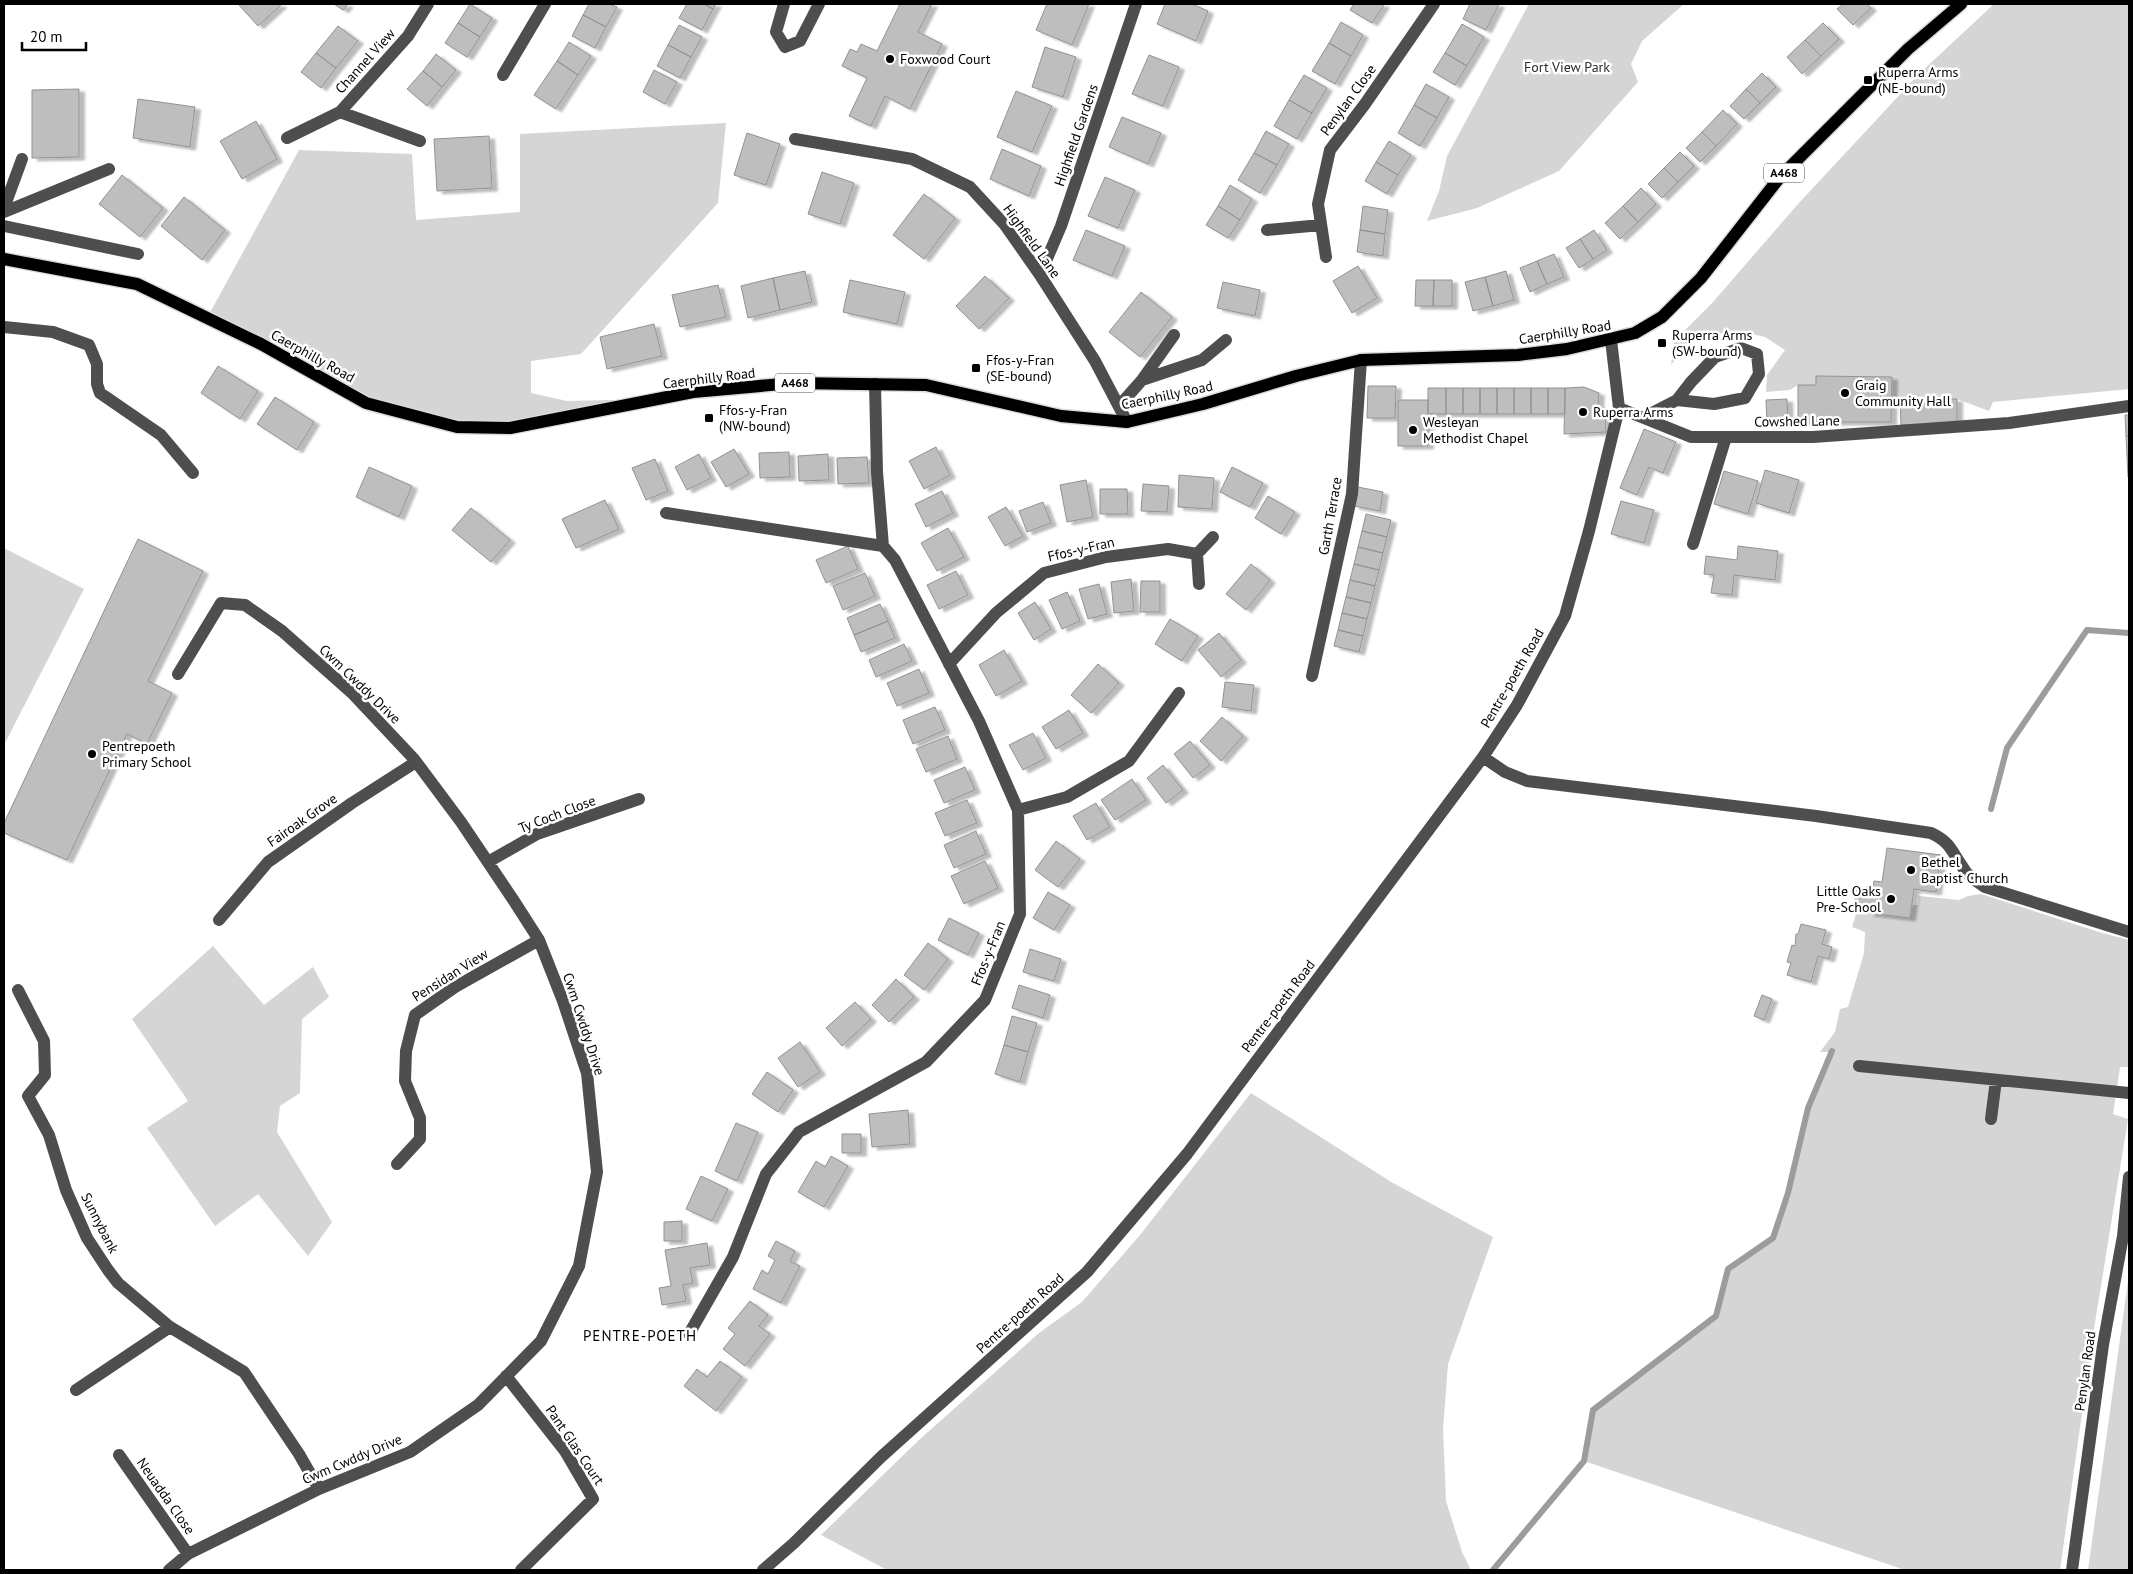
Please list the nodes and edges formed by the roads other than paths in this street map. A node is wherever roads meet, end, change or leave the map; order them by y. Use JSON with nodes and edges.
{"nodes":[{"id":1,"x":428,"y":4,"type":"edge"},
{"id":2,"x":545,"y":4,"type":"edge"},
{"id":3,"x":784,"y":4,"type":"edge"},
{"id":4,"x":819,"y":4,"type":"edge"},
{"id":5,"x":1136,"y":4,"type":"edge"},
{"id":6,"x":1434,"y":4,"type":"edge"},
{"id":7,"x":1962,"y":4,"type":"edge"},
{"id":8,"x":503,"y":75,"type":"dead end"},
{"id":9,"x":340,"y":112,"type":"junction"},
{"id":10,"x":287,"y":138,"type":"dead end"},
{"id":11,"x":795,"y":139,"type":"dead end"},
{"id":12,"x":420,"y":141,"type":"dead end"},
{"id":13,"x":22,"y":158,"type":"dead end"},
{"id":14,"x":109,"y":169,"type":"dead end"},
{"id":15,"x":4,"y":208,"type":"edge"},
{"id":16,"x":4,"y":212,"type":"edge"},
{"id":17,"x":1321,"y":225,"type":"junction"},
{"id":18,"x":4,"y":226,"type":"edge"},
{"id":19,"x":1267,"y":230,"type":"dead end"},
{"id":20,"x":138,"y":254,"type":"dead end"},
{"id":21,"x":1326,"y":257,"type":"dead end"},
{"id":22,"x":4,"y":259,"type":"edge"},
{"id":23,"x":1040,"y":275,"type":"junction"},
{"id":24,"x":4,"y":327,"type":"edge"},
{"id":25,"x":1174,"y":335,"type":"dead end"},
{"id":26,"x":1226,"y":340,"type":"dead end"},
{"id":27,"x":1611,"y":340,"type":"junction"},
{"id":28,"x":1361,"y":360,"type":"junction"},
{"id":29,"x":1142,"y":380,"type":"junction"},
{"id":30,"x":875,"y":384,"type":"junction"},
{"id":31,"x":1677,"y":400,"type":"junction"},
{"id":32,"x":1119,"y":406,"type":"junction"},
{"id":33,"x":2129,"y":406,"type":"edge"},
{"id":34,"x":1619,"y":408,"type":"junction"},
{"id":35,"x":1644,"y":416,"type":"junction"},
{"id":36,"x":1127,"y":422,"type":"junction"},
{"id":37,"x":1726,"y":437,"type":"junction"},
{"id":38,"x":193,"y":473,"type":"dead end"},
{"id":39,"x":666,"y":513,"type":"dead end"},
{"id":40,"x":1213,"y":537,"type":"dead end"},
{"id":41,"x":1693,"y":544,"type":"dead end"},
{"id":42,"x":883,"y":546,"type":"junction"},
{"id":43,"x":1197,"y":554,"type":"junction"},
{"id":44,"x":1199,"y":584,"type":"dead end"},
{"id":45,"x":949,"y":664,"type":"junction"},
{"id":46,"x":178,"y":674,"type":"dead end"},
{"id":47,"x":1312,"y":676,"type":"dead end"},
{"id":48,"x":1180,"y":693,"type":"dead end"},
{"id":49,"x":1482,"y":757,"type":"junction"},
{"id":50,"x":416,"y":762,"type":"junction"},
{"id":51,"x":639,"y":799,"type":"dead end"},
{"id":52,"x":1018,"y":810,"type":"junction"},
{"id":53,"x":488,"y":862,"type":"junction"},
{"id":54,"x":218,"y":920,"type":"dead end"},
{"id":55,"x":2129,"y":932,"type":"edge"},
{"id":56,"x":539,"y":940,"type":"junction"},
{"id":57,"x":18,"y":990,"type":"dead end"},
{"id":58,"x":1859,"y":1066,"type":"dead end"},
{"id":59,"x":1996,"y":1080,"type":"junction"},
{"id":60,"x":2129,"y":1093,"type":"edge"},
{"id":61,"x":1991,"y":1118,"type":"dead end"},
{"id":62,"x":397,"y":1164,"type":"dead end"},
{"id":63,"x":2129,"y":1177,"type":"edge"},
{"id":64,"x":170,"y":1327,"type":"junction"},
{"id":65,"x":689,"y":1334,"type":"dead end"},
{"id":66,"x":506,"y":1376,"type":"junction"},
{"id":67,"x":76,"y":1390,"type":"dead end"},
{"id":68,"x":119,"y":1455,"type":"dead end"},
{"id":69,"x":319,"y":1489,"type":"junction"},
{"id":70,"x":188,"y":1554,"type":"junction"},
{"id":71,"x":169,"y":1570,"type":"edge"},
{"id":72,"x":521,"y":1570,"type":"edge"},
{"id":73,"x":763,"y":1570,"type":"edge"},
{"id":74,"x":2072,"y":1570,"type":"edge"}],
"edges":[{"from":1,"to":9,"type":"street","name":"Channel View"},
{"from":2,"to":8,"type":"street"},
{"from":3,"to":4,"type":"street"},
{"from":5,"to":23,"type":"street","name":"Highfield Gardens"},
{"from":6,"to":17,"type":"street","name":"Penylan Close"},
{"from":7,"to":27,"type":"main road","name":"Caerphilly Road","number":"A468"},
{"from":9,"to":10,"type":"street"},
{"from":9,"to":12,"type":"street"},
{"from":11,"to":23,"type":"street","name":"Highfield Lane"},
{"from":13,"to":15,"type":"street"},
{"from":14,"to":16,"type":"street"},
{"from":17,"to":19,"type":"street"},
{"from":17,"to":21,"type":"street","name":"Penylan Close"},
{"from":18,"to":20,"type":"street"},
{"from":22,"to":30,"type":"main road","name":"Caerphilly Road","number":"A468"},
{"from":23,"to":32,"type":"street","name":"Highfield Lane"},
{"from":24,"to":38,"type":"street"},
{"from":25,"to":29,"type":"street"},
{"from":26,"to":29,"type":"street"},
{"from":27,"to":28,"type":"main road","name":"Caerphilly Road","number":"A468"},
{"from":27,"to":34,"type":"street","name":"Pentre-poeth Road"},
{"from":28,"to":36,"type":"main road","name":"Caerphilly Road","number":"A468"},
{"from":28,"to":47,"type":"street","name":"Garth Terrace"},
{"from":29,"to":32,"type":"street"},
{"from":30,"to":36,"type":"main road","name":"Caerphilly Road","number":"A468"},
{"from":30,"to":42,"type":"street"},
{"from":31,"to":31,"type":"street"},
{"from":31,"to":35,"type":"street"},
{"from":32,"to":36,"type":"street","name":"Highfield Lane"},
{"from":33,"to":37,"type":"street","name":"Cowshed Lane"},
{"from":34,"to":35,"type":"street","name":"Cowshed Lane"},
{"from":34,"to":49,"type":"street","name":"Pentre-poeth Road"},
{"from":35,"to":37,"type":"street","name":"Cowshed Lane"},
{"from":37,"to":41,"type":"street"},
{"from":39,"to":42,"type":"street"},
{"from":40,"to":43,"type":"street"},
{"from":42,"to":45,"type":"street","name":"Ffos-y-Fran"},
{"from":43,"to":44,"type":"street"},
{"from":43,"to":45,"type":"street","name":"Ffos-y-Fran"},
{"from":45,"to":52,"type":"street","name":"Ffos-y-Fran"},
{"from":46,"to":50,"type":"street","name":"Cwm Cwddy Drive"},
{"from":48,"to":52,"type":"street"},
{"from":49,"to":55,"type":"street"},
{"from":49,"to":73,"type":"street","name":"Pentre-poeth Road"},
{"from":50,"to":53,"type":"street","name":"Cwm Cwddy Drive"},
{"from":50,"to":54,"type":"street","name":"Fairoak Grove"},
{"from":51,"to":53,"type":"street","name":"Ty Coch Close"},
{"from":52,"to":65,"type":"street","name":"Ffos-y-Fran"},
{"from":53,"to":56,"type":"street","name":"Cwm Cwddy Drive"},
{"from":56,"to":62,"type":"street","name":"Pensidan View"},
{"from":56,"to":66,"type":"street","name":"Cwm Cwddy Drive"},
{"from":57,"to":64,"type":"street","name":"Sunnybank"},
{"from":58,"to":59,"type":"street"},
{"from":59,"to":60,"type":"street"},
{"from":59,"to":61,"type":"street"},
{"from":63,"to":74,"type":"street","name":"Penylan Road"},
{"from":64,"to":67,"type":"street"},
{"from":64,"to":69,"type":"street","name":"Sunnybank"},
{"from":66,"to":69,"type":"street","name":"Cwm Cwddy Drive"},
{"from":66,"to":72,"type":"street","name":"Pant Glas Court"},
{"from":68,"to":70,"type":"street","name":"Neuadda Close"},
{"from":69,"to":70,"type":"street","name":"Cwm Cwddy Drive"},
{"from":70,"to":71,"type":"street","name":"Cwm Cwddy Drive"}]}
